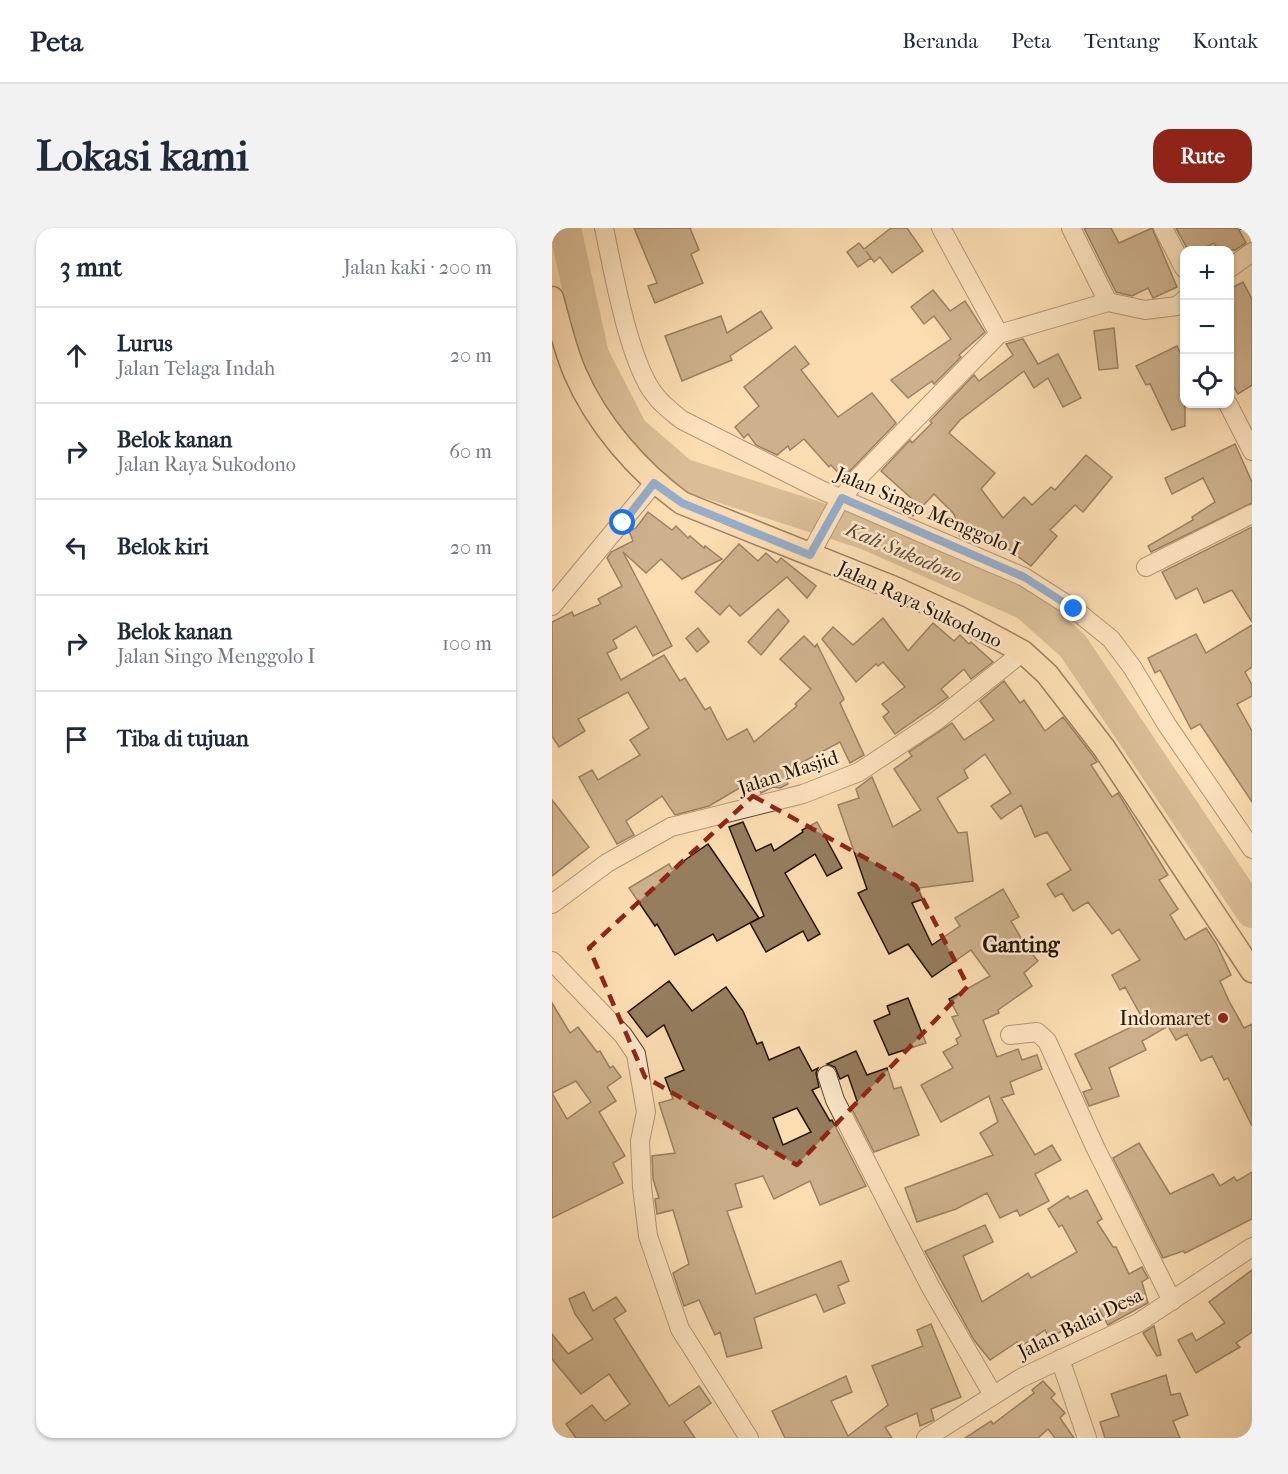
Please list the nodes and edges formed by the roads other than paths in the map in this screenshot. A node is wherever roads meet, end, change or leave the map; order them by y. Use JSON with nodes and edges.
{"nodes":[{"id":1,"x":604,"y":228,"type":"edge"},
{"id":2,"x":941,"y":228,"type":"edge"},
{"id":3,"x":1071,"y":228,"type":"edge"},
{"id":4,"x":1163,"y":228,"type":"edge"},
{"id":5,"x":1252,"y":252,"type":"edge"},
{"id":6,"x":1180,"y":259,"type":"edge"},
{"id":7,"x":1234,"y":265,"type":"edge"},
{"id":8,"x":552,"y":298,"type":"edge"},
{"id":9,"x":1107,"y":302,"type":"junction"},
{"id":10,"x":1180,"y":309,"type":"edge"},
{"id":11,"x":999,"y":334,"type":"junction"},
{"id":12,"x":1230,"y":408,"type":"edge"},
{"id":13,"x":1252,"y":451,"type":"edge"},
{"id":14,"x":654,"y":483,"type":"junction"},
{"id":15,"x":839,"y":501,"type":"junction"},
{"id":16,"x":1252,"y":514,"type":"edge"},
{"id":17,"x":812,"y":550,"type":"junction"},
{"id":18,"x":1146,"y":567,"type":"dead end"},
{"id":19,"x":552,"y":606,"type":"edge"},
{"id":20,"x":1023,"y":652,"type":"junction"},
{"id":21,"x":1252,"y":849,"type":"edge"},
{"id":22,"x":552,"y":904,"type":"edge"},
{"id":23,"x":552,"y":961,"type":"edge"},
{"id":24,"x":1252,"y":971,"type":"edge"},
{"id":25,"x":1010,"y":1035,"type":"dead end"},
{"id":26,"x":827,"y":1075,"type":"dead end"},
{"id":27,"x":1252,"y":1248,"type":"edge"},
{"id":28,"x":1172,"y":1301,"type":"junction"},
{"id":29,"x":1060,"y":1359,"type":"junction"},
{"id":30,"x":993,"y":1395,"type":"junction"},
{"id":31,"x":749,"y":1438,"type":"edge"},
{"id":32,"x":926,"y":1438,"type":"edge"},
{"id":33,"x":1087,"y":1438,"type":"edge"}],
"edges":[{"from":1,"to":15,"type":"street","name":"Jalan Singo Menggolo I"},
{"from":2,"to":11,"type":"street"},
{"from":3,"to":9,"type":"street"},
{"from":4,"to":6,"type":"street"},
{"from":5,"to":7,"type":"street"},
{"from":8,"to":14,"type":"main road","name":"Jalan Raya Sukodono"},
{"from":9,"to":10,"type":"street"},
{"from":9,"to":11,"type":"street"},
{"from":11,"to":15,"type":"street"},
{"from":12,"to":13,"type":"street"},
{"from":14,"to":17,"type":"main road","name":"Jalan Raya Sukodono"},
{"from":14,"to":19,"type":"street"},
{"from":15,"to":17,"type":"street"},
{"from":15,"to":21,"type":"street","name":"Jalan Singo Menggolo I"},
{"from":16,"to":18,"type":"street"},
{"from":17,"to":20,"type":"main road","name":"Jalan Raya Sukodono"},
{"from":20,"to":22,"type":"street","name":"Jalan Masjid"},
{"from":20,"to":24,"type":"main road","name":"Jalan Raya Sukodono"},
{"from":23,"to":31,"type":"street"},
{"from":25,"to":28,"type":"street"},
{"from":26,"to":30,"type":"street"},
{"from":27,"to":28,"type":"street","name":"Jalan Balai Desa"},
{"from":28,"to":29,"type":"street","name":"Jalan Balai Desa"},
{"from":29,"to":30,"type":"street","name":"Jalan Balai Desa"},
{"from":29,"to":33,"type":"street"},
{"from":30,"to":32,"type":"street","name":"Jalan Balai Desa"}]}
